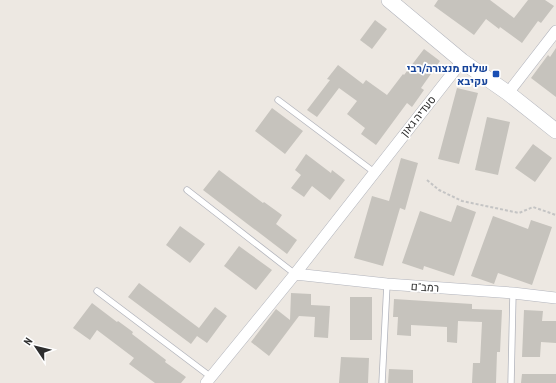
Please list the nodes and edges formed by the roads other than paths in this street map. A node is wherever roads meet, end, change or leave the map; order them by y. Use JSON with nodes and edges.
{"nodes":[{"id":1,"x":385,"y":0,"type":"edge"},
{"id":2,"x":398,"y":3,"type":"edge"},
{"id":3,"x":556,"y":31,"type":"edge"},
{"id":4,"x":462,"y":61,"type":"junction"},
{"id":5,"x":508,"y":93,"type":"junction"},
{"id":6,"x":278,"y":100,"type":"dead end"},
{"id":7,"x":556,"y":132,"type":"edge"},
{"id":8,"x":374,"y":172,"type":"junction"},
{"id":9,"x":187,"y":190,"type":"dead end"},
{"id":10,"x":294,"y":274,"type":"junction"},
{"id":11,"x":387,"y":284,"type":"junction"},
{"id":12,"x":97,"y":291,"type":"dead end"},
{"id":13,"x":513,"y":293,"type":"junction"},
{"id":14,"x":556,"y":298,"type":"edge"},
{"id":15,"x":208,"y":380,"type":"edge"},
{"id":16,"x":382,"y":383,"type":"edge"},
{"id":17,"x":511,"y":383,"type":"edge"}],
"edges":[{"from":1,"to":2,"type":"street"},
{"from":2,"to":4,"type":"street"},
{"from":3,"to":5,"type":"street"},
{"from":4,"to":5,"type":"street"},
{"from":4,"to":8,"type":"street","name":"סעדיה גאון"},
{"from":5,"to":7,"type":"street"},
{"from":6,"to":8,"type":"lane"},
{"from":8,"to":10,"type":"street","name":"סעדיה גאון"},
{"from":9,"to":10,"type":"lane"},
{"from":10,"to":11,"type":"street","name":"רמב\"ם"},
{"from":10,"to":15,"type":"street","name":"סעדיה גאון"},
{"from":11,"to":13,"type":"street","name":"רמב\"ם"},
{"from":11,"to":16,"type":"lane"},
{"from":12,"to":15,"type":"lane"},
{"from":13,"to":14,"type":"street","name":"רמב\"ם"},
{"from":13,"to":17,"type":"lane"}]}
